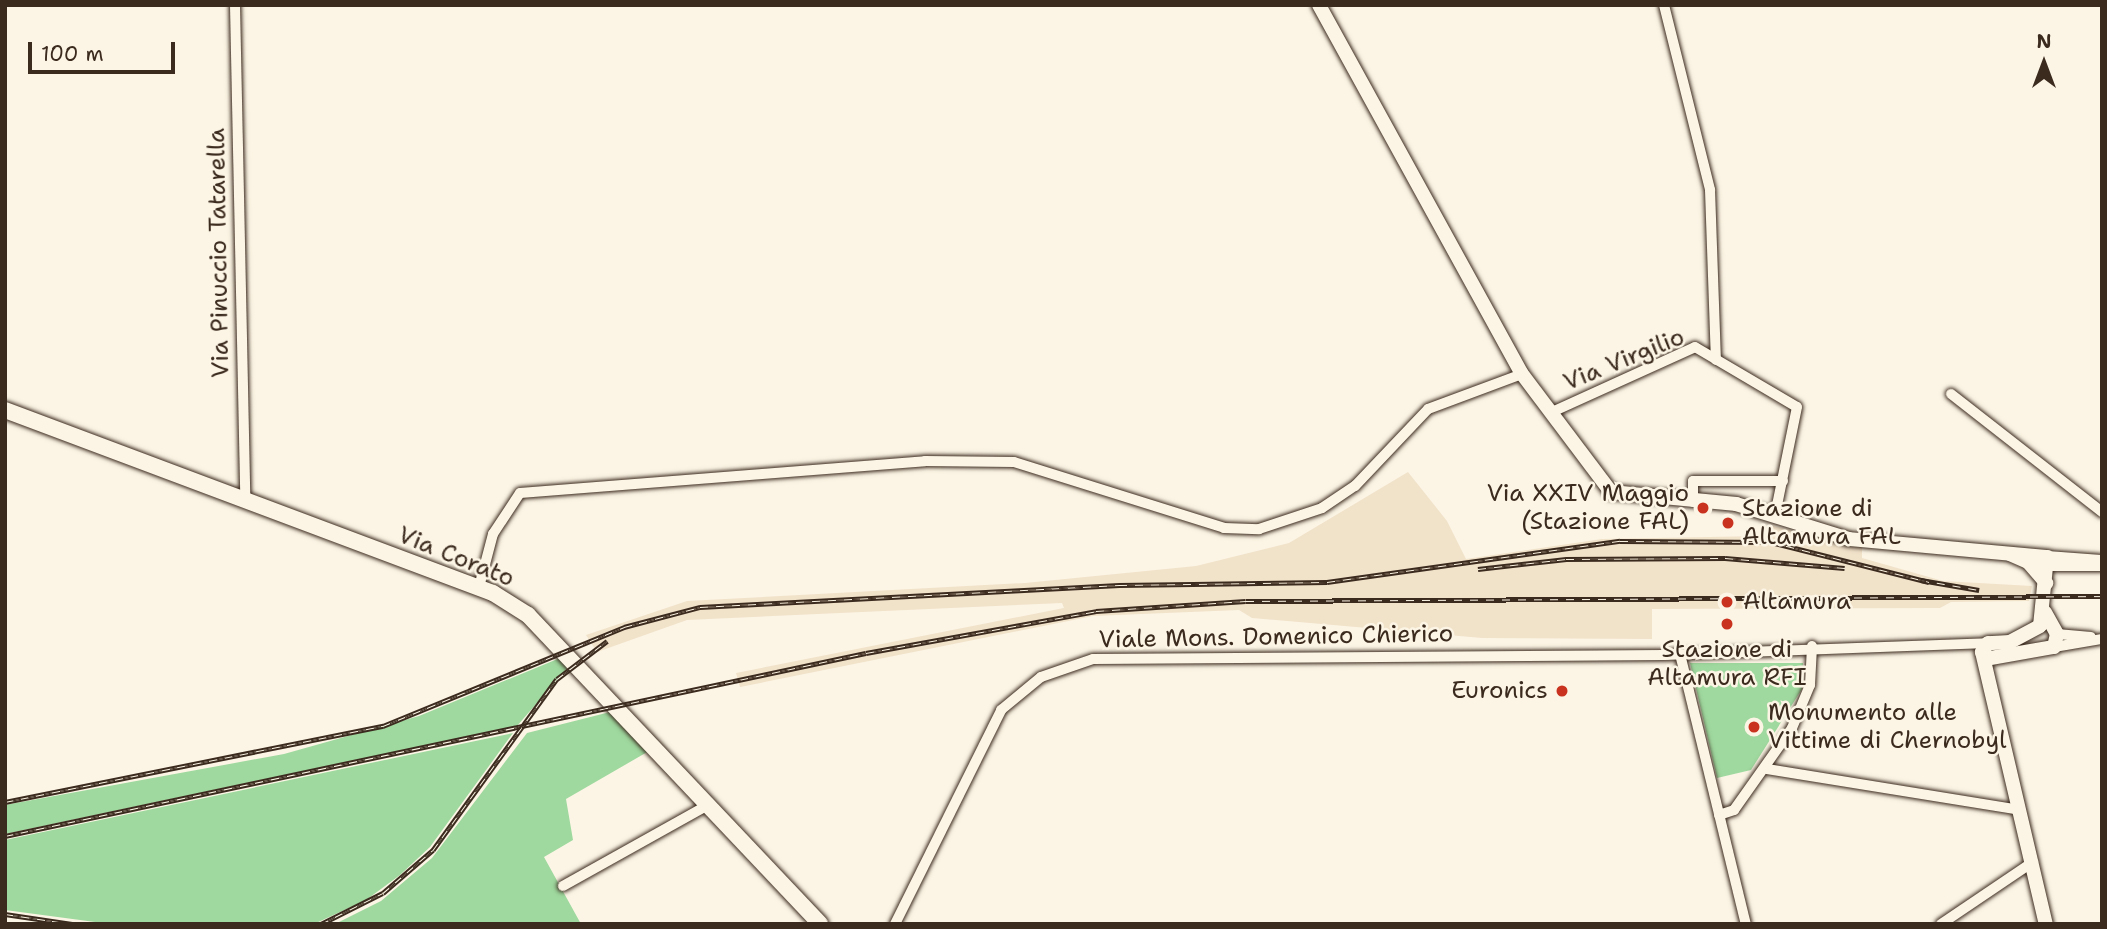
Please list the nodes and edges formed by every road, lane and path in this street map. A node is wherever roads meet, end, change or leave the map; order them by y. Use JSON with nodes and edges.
{"nodes":[{"id":1,"x":235,"y":5,"type":"edge"},
{"id":2,"x":1319,"y":5,"type":"edge"},
{"id":3,"x":1664,"y":5,"type":"edge"},
{"id":4,"x":1716,"y":360,"type":"junction"},
{"id":5,"x":1522,"y":374,"type":"junction"},
{"id":6,"x":1951,"y":394,"type":"dead end"},
{"id":7,"x":5,"y":410,"type":"edge"},
{"id":8,"x":1552,"y":412,"type":"junction"},
{"id":9,"x":1783,"y":481,"type":"junction"},
{"id":10,"x":245,"y":500,"type":"junction"},
{"id":11,"x":1693,"y":502,"type":"junction"},
{"id":12,"x":2102,"y":512,"type":"edge"},
{"id":13,"x":1775,"y":515,"type":"junction"},
{"id":14,"x":1988,"y":548,"type":"junction"},
{"id":15,"x":2102,"y":563,"type":"edge"},
{"id":16,"x":2046,"y":569,"type":"junction"},
{"id":17,"x":479,"y":587,"type":"junction"},
{"id":18,"x":2047,"y":630,"type":"junction"},
{"id":19,"x":2102,"y":638,"type":"edge"},
{"id":20,"x":1812,"y":646,"type":"junction"},
{"id":21,"x":1992,"y":653,"type":"junction"},
{"id":22,"x":1680,"y":654,"type":"junction"},
{"id":23,"x":1767,"y":769,"type":"junction"},
{"id":24,"x":708,"y":805,"type":"junction"},
{"id":25,"x":2020,"y":810,"type":"junction"},
{"id":26,"x":1719,"y":815,"type":"junction"},
{"id":27,"x":2033,"y":862,"type":"junction"},
{"id":28,"x":563,"y":886,"type":"dead end"},
{"id":29,"x":820,"y":924,"type":"edge"},
{"id":30,"x":895,"y":924,"type":"edge"},
{"id":31,"x":1746,"y":924,"type":"edge"},
{"id":32,"x":1941,"y":924,"type":"edge"},
{"id":33,"x":2046,"y":924,"type":"edge"}],
"edges":[{"from":1,"to":10,"type":"street","name":"Via Pinuccio Tatarella"},
{"from":2,"to":5,"type":"main road"},
{"from":3,"to":4,"type":"street"},
{"from":4,"to":8,"type":"street","name":"Via Virgilio"},
{"from":4,"to":9,"type":"street","name":"Via Virgilio"},
{"from":5,"to":8,"type":"main road"},
{"from":5,"to":17,"type":"street"},
{"from":6,"to":12,"type":"street"},
{"from":7,"to":10,"type":"main road","name":"Via Corato"},
{"from":8,"to":11,"type":"main road"},
{"from":9,"to":11,"type":"street"},
{"from":9,"to":13,"type":"street","name":"Via Virgilio"},
{"from":10,"to":17,"type":"main road","name":"Via Corato"},
{"from":11,"to":13,"type":"main road"},
{"from":13,"to":14,"type":"main road"},
{"from":14,"to":16,"type":"main road"},
{"from":14,"to":16,"type":"main road"},
{"from":15,"to":16,"type":"street"},
{"from":16,"to":18,"type":"main road"},
{"from":17,"to":24,"type":"main road","name":"Via Corato"},
{"from":18,"to":19,"type":"street"},
{"from":18,"to":21,"type":"main road"},
{"from":18,"to":21,"type":"main road"},
{"from":20,"to":21,"type":"street","name":"Viale Mons. Domenico Chierico"},
{"from":20,"to":22,"type":"street","name":"Viale Mons. Domenico Chierico"},
{"from":20,"to":23,"type":"street"},
{"from":21,"to":25,"type":"main road"},
{"from":22,"to":26,"type":"street"},
{"from":22,"to":30,"type":"street","name":"Viale Mons. Domenico Chierico"},
{"from":23,"to":25,"type":"street"},
{"from":23,"to":26,"type":"street"},
{"from":24,"to":28,"type":"street"},
{"from":24,"to":29,"type":"main road","name":"Via Corato"},
{"from":25,"to":27,"type":"main road"},
{"from":26,"to":31,"type":"street"},
{"from":27,"to":32,"type":"street"},
{"from":27,"to":33,"type":"main road"}]}
